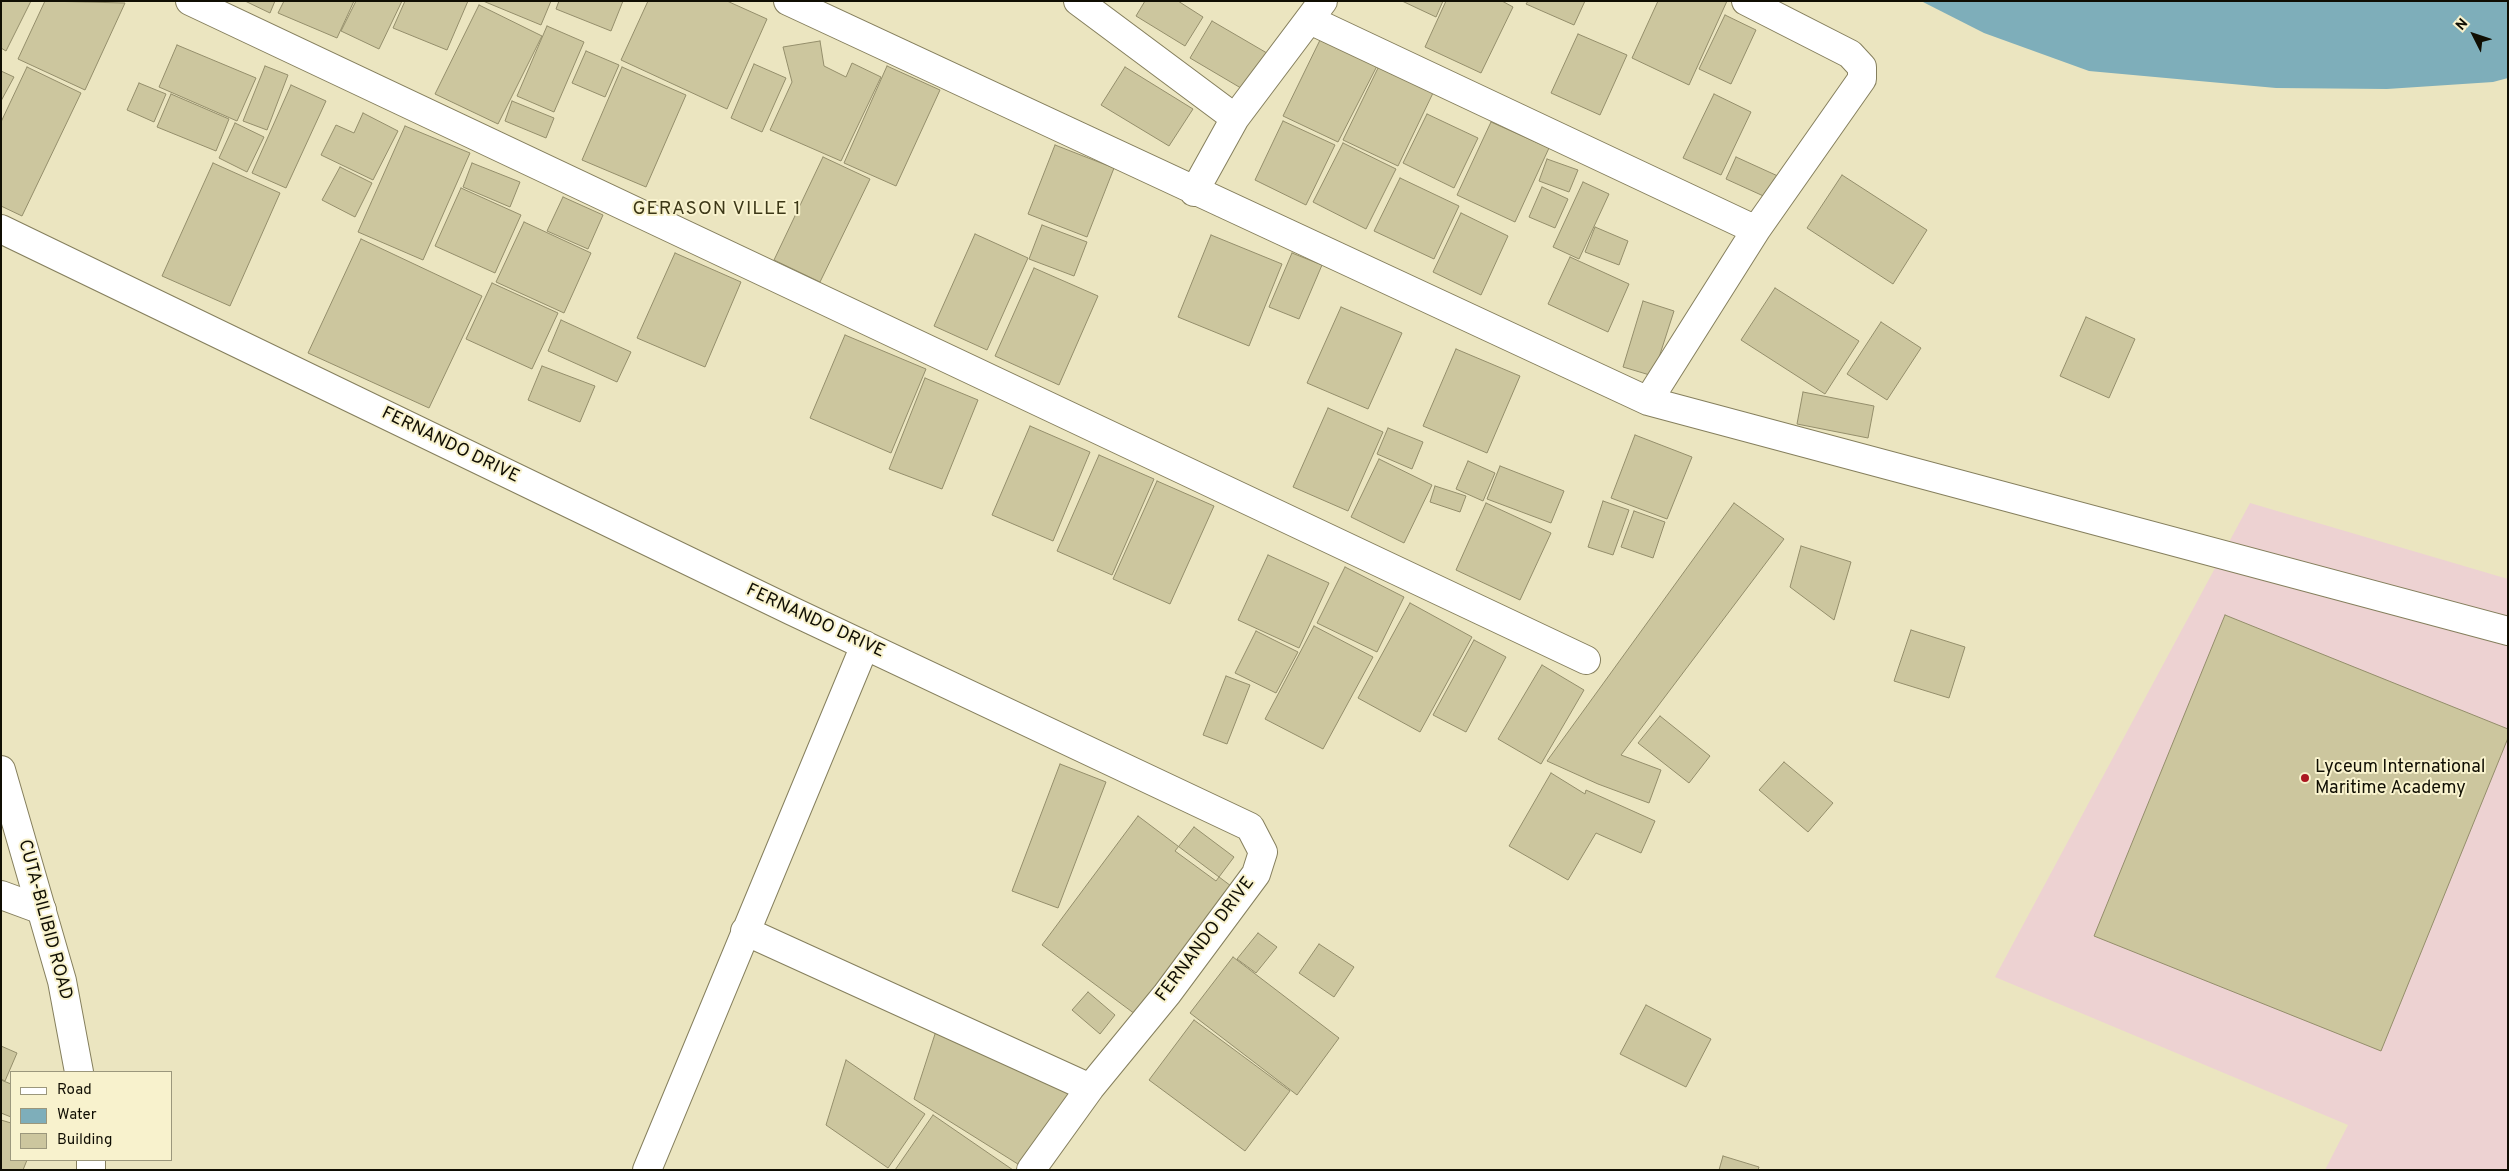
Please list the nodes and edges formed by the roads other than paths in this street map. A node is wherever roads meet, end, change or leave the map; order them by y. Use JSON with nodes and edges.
{"nodes":[{"id":1,"x":190,"y":1,"type":"edge"},
{"id":2,"x":788,"y":1,"type":"edge"},
{"id":3,"x":1078,"y":1,"type":"edge"},
{"id":4,"x":1746,"y":1,"type":"edge"},
{"id":5,"x":1316,"y":11,"type":"edge"},
{"id":6,"x":1235,"y":118,"type":"junction"},
{"id":7,"x":1194,"y":192,"type":"junction"},
{"id":8,"x":1,"y":229,"type":"edge"},
{"id":9,"x":1756,"y":230,"type":"junction"},
{"id":10,"x":1648,"y":401,"type":"junction"},
{"id":11,"x":2508,"y":631,"type":"edge"},
{"id":12,"x":865,"y":645,"type":"junction"},
{"id":13,"x":1586,"y":660,"type":"dead end"},
{"id":14,"x":1,"y":770,"type":"edge"},
{"id":15,"x":1,"y":895,"type":"edge"},
{"id":16,"x":42,"y":910,"type":"junction"},
{"id":17,"x":745,"y":931,"type":"junction"},
{"id":18,"x":80,"y":1071,"type":"edge"},
{"id":19,"x":1090,"y":1088,"type":"junction"},
{"id":20,"x":647,"y":1170,"type":"edge"},
{"id":21,"x":1031,"y":1170,"type":"edge"}],
"edges":[{"from":1,"to":13,"type":"street"},
{"from":2,"to":7,"type":"street"},
{"from":3,"to":6,"type":"street"},
{"from":4,"to":9,"type":"street"},
{"from":5,"to":6,"type":"street"},
{"from":5,"to":9,"type":"street"},
{"from":6,"to":7,"type":"street"},
{"from":7,"to":10,"type":"street"},
{"from":8,"to":12,"type":"street","name":"FERNANDO DRIVE"},
{"from":9,"to":10,"type":"street"},
{"from":10,"to":11,"type":"street"},
{"from":12,"to":17,"type":"street"},
{"from":12,"to":19,"type":"street","name":"FERNANDO DRIVE"},
{"from":14,"to":16,"type":"street","name":"CUTA-BILIBID ROAD"},
{"from":15,"to":16,"type":"street"},
{"from":16,"to":18,"type":"street","name":"CUTA-BILIBID ROAD"},
{"from":17,"to":19,"type":"street"},
{"from":17,"to":20,"type":"street"},
{"from":19,"to":21,"type":"street","name":"FERNANDO DRIVE"}]}
